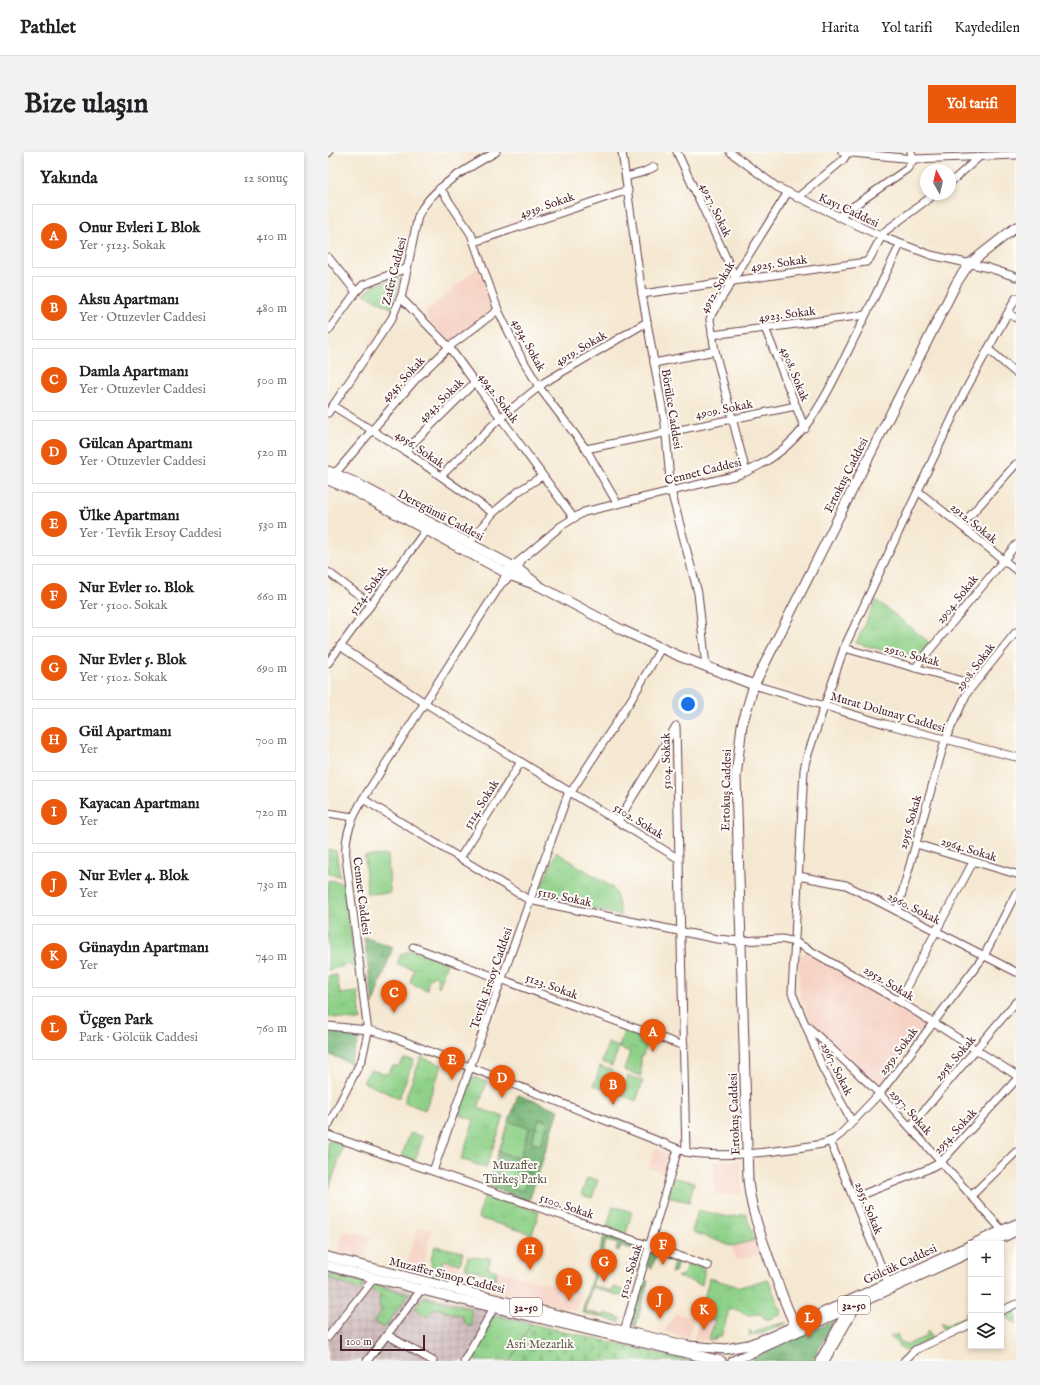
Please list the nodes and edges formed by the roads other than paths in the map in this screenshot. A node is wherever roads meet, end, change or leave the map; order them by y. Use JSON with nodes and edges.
{"nodes":[{"id":1,"x":496,"y":152,"type":"edge"},
{"id":2,"x":622,"y":152,"type":"edge"},
{"id":3,"x":677,"y":152,"type":"edge"},
{"id":4,"x":846,"y":152,"type":"edge"},
{"id":5,"x":734,"y":153,"type":"edge"},
{"id":6,"x":487,"y":154,"type":"edge"},
{"id":7,"x":912,"y":155,"type":"edge"},
{"id":8,"x":1016,"y":155,"type":"edge"},
{"id":9,"x":978,"y":158,"type":"junction"},
{"id":10,"x":654,"y":167,"type":"dead end"},
{"id":11,"x":626,"y":177,"type":"junction"},
{"id":12,"x":956,"y":178,"type":"edge"},
{"id":13,"x":440,"y":188,"type":"junction"},
{"id":14,"x":628,"y":190,"type":"junction"},
{"id":15,"x":788,"y":192,"type":"junction"},
{"id":16,"x":797,"y":198,"type":"junction"},
{"id":17,"x":927,"y":200,"type":"edge"},
{"id":18,"x":838,"y":217,"type":"junction"},
{"id":19,"x":1016,"y":227,"type":"edge"},
{"id":20,"x":880,"y":236,"type":"junction"},
{"id":21,"x":474,"y":242,"type":"junction"},
{"id":22,"x":900,"y":245,"type":"junction"},
{"id":23,"x":328,"y":257,"type":"edge"},
{"id":24,"x":969,"y":264,"type":"junction"},
{"id":25,"x":408,"y":268,"type":"junction"},
{"id":26,"x":1016,"y":277,"type":"edge"},
{"id":27,"x":734,"y":279,"type":"junction"},
{"id":28,"x":356,"y":292,"type":"junction"},
{"id":29,"x":642,"y":294,"type":"junction"},
{"id":30,"x":401,"y":298,"type":"junction"},
{"id":31,"x":1016,"y":298,"type":"edge"},
{"id":32,"x":498,"y":310,"type":"junction"},
{"id":33,"x":1008,"y":313,"type":"junction"},
{"id":34,"x":865,"y":315,"type":"junction"},
{"id":35,"x":1016,"y":318,"type":"edge"},
{"id":36,"x":647,"y":322,"type":"junction"},
{"id":37,"x":765,"y":328,"type":"junction"},
{"id":38,"x":328,"y":332,"type":"edge"},
{"id":39,"x":712,"y":335,"type":"junction"},
{"id":40,"x":449,"y":347,"type":"junction"},
{"id":41,"x":988,"y":349,"type":"junction"},
{"id":42,"x":715,"y":351,"type":"junction"},
{"id":43,"x":654,"y":363,"type":"junction"},
{"id":44,"x":1016,"y":373,"type":"edge"},
{"id":45,"x":474,"y":383,"type":"junction"},
{"id":46,"x":539,"y":387,"type":"junction"},
{"id":47,"x":333,"y":406,"type":"junction"},
{"id":48,"x":796,"y":406,"type":"junction"},
{"id":49,"x":328,"y":413,"type":"edge"},
{"id":50,"x":500,"y":418,"type":"junction"},
{"id":51,"x":733,"y":419,"type":"junction"},
{"id":52,"x":805,"y":429,"type":"junction"},
{"id":53,"x":372,"y":430,"type":"junction"},
{"id":54,"x":666,"y":432,"type":"junction"},
{"id":55,"x":586,"y":449,"type":"junction"},
{"id":56,"x":405,"y":450,"type":"junction"},
{"id":57,"x":1016,"y":464,"type":"edge"},
{"id":58,"x":746,"y":472,"type":"junction"},
{"id":59,"x":330,"y":476,"type":"edge"},
{"id":60,"x":441,"y":476,"type":"junction"},
{"id":61,"x":542,"y":476,"type":"junction"},
{"id":62,"x":671,"y":491,"type":"junction"},
{"id":63,"x":919,"y":492,"type":"junction"},
{"id":64,"x":617,"y":503,"type":"junction"},
{"id":65,"x":493,"y":513,"type":"junction"},
{"id":66,"x":573,"y":517,"type":"junction"},
{"id":67,"x":961,"y":526,"type":"junction"},
{"id":68,"x":426,"y":530,"type":"junction"},
{"id":69,"x":469,"y":543,"type":"junction"},
{"id":70,"x":1016,"y":545,"type":"edge"},
{"id":71,"x":1003,"y":560,"type":"junction"},
{"id":72,"x":1016,"y":570,"type":"edge"},
{"id":73,"x":512,"y":571,"type":"junction"},
{"id":74,"x":328,"y":572,"type":"edge"},
{"id":75,"x":371,"y":604,"type":"junction"},
{"id":76,"x":1016,"y":632,"type":"edge"},
{"id":77,"x":340,"y":646,"type":"junction"},
{"id":78,"x":661,"y":648,"type":"junction"},
{"id":79,"x":844,"y":648,"type":"junction"},
{"id":80,"x":328,"y":663,"type":"edge"},
{"id":81,"x":706,"y":668,"type":"junction"},
{"id":82,"x":915,"y":668,"type":"junction"},
{"id":83,"x":754,"y":684,"type":"junction"},
{"id":84,"x":973,"y":684,"type":"junction"},
{"id":85,"x":424,"y":703,"type":"junction"},
{"id":86,"x":823,"y":705,"type":"junction"},
{"id":87,"x":945,"y":740,"type":"junction"},
{"id":88,"x":1016,"y":757,"type":"edge"},
{"id":89,"x":521,"y":762,"type":"junction"},
{"id":90,"x":570,"y":792,"type":"junction"},
{"id":91,"x":363,"y":799,"type":"junction"},
{"id":92,"x":328,"y":812,"type":"edge"},
{"id":93,"x":354,"y":817,"type":"junction"},
{"id":94,"x":618,"y":821,"type":"junction"},
{"id":95,"x":916,"y":844,"type":"junction"},
{"id":96,"x":460,"y":858,"type":"junction"},
{"id":97,"x":679,"y":859,"type":"junction"},
{"id":98,"x":973,"y":862,"type":"junction"},
{"id":99,"x":1016,"y":874,"type":"edge"},
{"id":100,"x":798,"y":876,"type":"junction"},
{"id":101,"x":1016,"y":893,"type":"edge"},
{"id":102,"x":529,"y":900,"type":"junction"},
{"id":103,"x":897,"y":911,"type":"junction"},
{"id":104,"x":936,"y":931,"type":"junction"},
{"id":105,"x":681,"y":932,"type":"junction"},
{"id":106,"x":740,"y":941,"type":"junction"},
{"id":107,"x":795,"y":942,"type":"junction"},
{"id":108,"x":413,"y":947,"type":"dead end"},
{"id":109,"x":984,"y":956,"type":"junction"},
{"id":110,"x":1016,"y":972,"type":"edge"},
{"id":111,"x":502,"y":979,"type":"junction"},
{"id":112,"x":899,"y":1001,"type":"junction"},
{"id":113,"x":1016,"y":1002,"type":"edge"},
{"id":114,"x":805,"y":1024,"type":"junction"},
{"id":115,"x":933,"y":1024,"type":"junction"},
{"id":116,"x":328,"y":1026,"type":"edge"},
{"id":117,"x":368,"y":1030,"type":"junction"},
{"id":118,"x":684,"y":1046,"type":"junction"},
{"id":119,"x":976,"y":1051,"type":"junction"},
{"id":120,"x":470,"y":1068,"type":"junction"},
{"id":121,"x":1016,"y":1075,"type":"edge"},
{"id":122,"x":1016,"y":1080,"type":"edge"},
{"id":123,"x":880,"y":1094,"type":"junction"},
{"id":124,"x":852,"y":1122,"type":"junction"},
{"id":125,"x":328,"y":1126,"type":"edge"},
{"id":126,"x":910,"y":1127,"type":"junction"},
{"id":127,"x":328,"y":1135,"type":"edge"},
{"id":128,"x":830,"y":1141,"type":"junction"},
{"id":129,"x":682,"y":1150,"type":"junction"},
{"id":130,"x":1016,"y":1152,"type":"edge"},
{"id":131,"x":747,"y":1153,"type":"junction"},
{"id":132,"x":941,"y":1162,"type":"junction"},
{"id":133,"x":432,"y":1171,"type":"junction"},
{"id":134,"x":971,"y":1196,"type":"junction"},
{"id":135,"x":853,"y":1198,"type":"junction"},
{"id":136,"x":1016,"y":1224,"type":"edge"},
{"id":137,"x":1002,"y":1230,"type":"junction"},
{"id":138,"x":1016,"y":1231,"type":"edge"},
{"id":139,"x":978,"y":1241,"type":"edge"},
{"id":140,"x":994,"y":1241,"type":"edge"},
{"id":141,"x":649,"y":1246,"type":"junction"},
{"id":142,"x":968,"y":1246,"type":"edge"},
{"id":143,"x":968,"y":1253,"type":"edge"},
{"id":144,"x":328,"y":1257,"type":"edge"},
{"id":145,"x":328,"y":1266,"type":"edge"},
{"id":146,"x":708,"y":1266,"type":"dead end"},
{"id":147,"x":374,"y":1278,"type":"junction"},
{"id":148,"x":428,"y":1282,"type":"junction"},
{"id":149,"x":888,"y":1283,"type":"junction"},
{"id":150,"x":422,"y":1290,"type":"junction"},
{"id":151,"x":851,"y":1303,"type":"junction"},
{"id":152,"x":496,"y":1304,"type":"junction"},
{"id":153,"x":1016,"y":1304,"type":"edge"},
{"id":154,"x":1004,"y":1310,"type":"edge"},
{"id":155,"x":795,"y":1325,"type":"junction"},
{"id":156,"x":968,"y":1325,"type":"edge"},
{"id":157,"x":624,"y":1331,"type":"junction"},
{"id":158,"x":387,"y":1335,"type":"junction"},
{"id":159,"x":328,"y":1337,"type":"edge"},
{"id":160,"x":733,"y":1356,"type":"edge"},
{"id":161,"x":368,"y":1361,"type":"edge"},
{"id":162,"x":433,"y":1361,"type":"edge"},
{"id":163,"x":464,"y":1361,"type":"edge"},
{"id":164,"x":721,"y":1361,"type":"edge"},
{"id":165,"x":819,"y":1361,"type":"edge"},
{"id":166,"x":825,"y":1361,"type":"edge"},
{"id":167,"x":904,"y":1361,"type":"edge"}],
"edges":[{"from":1,"to":6,"type":"street","name":"Zafer Caddesi"},
{"from":2,"to":11,"type":"street","name":"Börülce Caddesi"},
{"from":3,"to":27,"type":"street","name":"4927. Sokak"},
{"from":4,"to":7,"type":"street"},
{"from":4,"to":16,"type":"street"},
{"from":5,"to":15,"type":"street","name":"Kayı Caddesi"},
{"from":6,"to":13,"type":"street","name":"Zafer Caddesi"},
{"from":7,"to":9,"type":"street"},
{"from":7,"to":18,"type":"street"},
{"from":8,"to":9,"type":"street"},
{"from":9,"to":12,"type":"street"},
{"from":10,"to":11,"type":"street"},
{"from":11,"to":14,"type":"street","name":"Börülce Caddesi"},
{"from":13,"to":21,"type":"street","name":"4934. Sokak"},
{"from":13,"to":25,"type":"street","name":"Zafer Caddesi"},
{"from":14,"to":21,"type":"street","name":"4939. Sokak"},
{"from":14,"to":29,"type":"street","name":"Börülce Caddesi"},
{"from":15,"to":16,"type":"street","name":"Kayı Caddesi"},
{"from":15,"to":27,"type":"street","name":"4912. Sokak"},
{"from":16,"to":18,"type":"street","name":"Kayı Caddesi"},
{"from":17,"to":20,"type":"street"},
{"from":18,"to":20,"type":"street","name":"Kayı Caddesi"},
{"from":19,"to":24,"type":"main road","name":"Ertokuş Caddesi"},
{"from":20,"to":22,"type":"street","name":"Kayı Caddesi"},
{"from":20,"to":27,"type":"street","name":"4925. Sokak"},
{"from":21,"to":32,"type":"street","name":"4934. Sokak"},
{"from":22,"to":24,"type":"street","name":"Kayı Caddesi"},
{"from":22,"to":34,"type":"street","name":"Cennet Caddesi"},
{"from":23,"to":28,"type":"street"},
{"from":24,"to":26,"type":"street","name":"Kayı Caddesi"},
{"from":24,"to":83,"type":"main road","name":"Ertokuş Caddesi"},
{"from":25,"to":28,"type":"street"},
{"from":25,"to":30,"type":"street","name":"Zafer Caddesi"},
{"from":27,"to":29,"type":"street","name":"4925. Sokak"},
{"from":27,"to":39,"type":"street","name":"4912. Sokak"},
{"from":28,"to":38,"type":"street"},
{"from":29,"to":36,"type":"street","name":"Börülce Caddesi"},
{"from":30,"to":40,"type":"street","name":"4942. Sokak"},
{"from":30,"to":47,"type":"street","name":"Zafer Caddesi"},
{"from":31,"to":33,"type":"street","name":"2957. Sokak"},
{"from":32,"to":40,"type":"street","name":"4945. Sokak"},
{"from":32,"to":46,"type":"street","name":"4934. Sokak"},
{"from":33,"to":35,"type":"street"},
{"from":33,"to":41,"type":"street","name":"2957. Sokak"},
{"from":34,"to":37,"type":"street","name":"4923. Sokak"},
{"from":34,"to":52,"type":"street","name":"Cennet Caddesi"},
{"from":36,"to":43,"type":"street","name":"Börülce Caddesi"},
{"from":36,"to":46,"type":"street","name":"4919. Sokak"},
{"from":37,"to":39,"type":"street","name":"4923. Sokak"},
{"from":37,"to":48,"type":"street","name":"4908. Sokak"},
{"from":39,"to":42,"type":"street","name":"4912. Sokak"},
{"from":40,"to":45,"type":"street","name":"4942. Sokak"},
{"from":40,"to":53,"type":"street","name":"4945. Sokak"},
{"from":41,"to":44,"type":"street"},
{"from":41,"to":63,"type":"street","name":"2957. Sokak"},
{"from":42,"to":43,"type":"street"},
{"from":42,"to":51,"type":"street","name":"4912. Sokak"},
{"from":43,"to":54,"type":"street","name":"Börülce Caddesi"},
{"from":45,"to":50,"type":"street","name":"4942. Sokak"},
{"from":45,"to":56,"type":"street","name":"4943. Sokak"},
{"from":46,"to":50,"type":"street","name":"4919. Sokak"},
{"from":46,"to":55,"type":"street","name":"4934. Sokak"},
{"from":47,"to":49,"type":"street","name":"Zafer Caddesi"},
{"from":47,"to":53,"type":"street","name":"4956. Sokak"},
{"from":48,"to":51,"type":"street","name":"4909. Sokak"},
{"from":48,"to":52,"type":"street","name":"4908. Sokak"},
{"from":50,"to":60,"type":"street","name":"4919. Sokak"},
{"from":50,"to":61,"type":"street","name":"4942. Sokak"},
{"from":51,"to":54,"type":"street","name":"4909. Sokak"},
{"from":51,"to":58,"type":"street","name":"4912. Sokak"},
{"from":52,"to":58,"type":"street","name":"Cennet Caddesi"},
{"from":53,"to":56,"type":"street","name":"4956. Sokak"},
{"from":53,"to":59,"type":"street","name":"4945. Sokak"},
{"from":54,"to":55,"type":"street","name":"4909. Sokak"},
{"from":54,"to":62,"type":"street","name":"Börülce Caddesi"},
{"from":55,"to":64,"type":"street","name":"4934. Sokak"},
{"from":56,"to":60,"type":"street","name":"4956. Sokak"},
{"from":57,"to":67,"type":"street"},
{"from":58,"to":62,"type":"street","name":"Cennet Caddesi"},
{"from":59,"to":68,"type":"main road","name":"Deregümü Caddesi"},
{"from":59,"to":69,"type":"main road","name":"Deregümü Caddesi"},
{"from":60,"to":65,"type":"street","name":"4956. Sokak"},
{"from":61,"to":65,"type":"street"},
{"from":61,"to":66,"type":"street","name":"4942. Sokak"},
{"from":62,"to":64,"type":"street","name":"Cennet Caddesi"},
{"from":62,"to":81,"type":"street","name":"Börülce Caddesi"},
{"from":63,"to":67,"type":"street","name":"2912. Sokak"},
{"from":63,"to":79,"type":"street","name":"2957. Sokak"},
{"from":64,"to":66,"type":"street","name":"Cennet Caddesi"},
{"from":65,"to":69,"type":"street"},
{"from":66,"to":73,"type":"street","name":"Cennet Caddesi"},
{"from":67,"to":71,"type":"street","name":"2912. Sokak"},
{"from":68,"to":73,"type":"main road","name":"Deregümü Caddesi"},
{"from":68,"to":75,"type":"street","name":"5124. Sokak"},
{"from":69,"to":73,"type":"main road","name":"Deregümü Caddesi"},
{"from":70,"to":71,"type":"street","name":"2904. Sokak"},
{"from":71,"to":72,"type":"street","name":"2912. Sokak"},
{"from":71,"to":82,"type":"street","name":"2904. Sokak"},
{"from":73,"to":78,"type":"main road","name":"Deregümü Caddesi"},
{"from":73,"to":85,"type":"street","name":"Cennet Caddesi"},
{"from":74,"to":75,"type":"street"},
{"from":75,"to":77,"type":"street","name":"5124. Sokak"},
{"from":76,"to":84,"type":"street","name":"2908. Sokak"},
{"from":77,"to":80,"type":"street","name":"5124. Sokak"},
{"from":77,"to":85,"type":"street","name":"5102. Sokak"},
{"from":78,"to":81,"type":"main road","name":"Deregümü Caddesi"},
{"from":78,"to":90,"type":"street","name":"Tevfik Ersoy Caddesi"},
{"from":79,"to":82,"type":"street","name":"2910. Sokak"},
{"from":79,"to":86,"type":"street","name":"2957. Sokak"},
{"from":81,"to":83,"type":"main road","name":"Deregümü Caddesi"},
{"from":82,"to":84,"type":"street","name":"2910. Sokak"},
{"from":83,"to":86,"type":"street","name":"Murat Dolunay Caddesi"},
{"from":83,"to":106,"type":"main road","name":"Ertokuş Caddesi"},
{"from":84,"to":87,"type":"street","name":"2908. Sokak"},
{"from":85,"to":89,"type":"street","name":"5102. Sokak"},
{"from":85,"to":91,"type":"street","name":"Cennet Caddesi"},
{"from":86,"to":87,"type":"street","name":"Murat Dolunay Caddesi"},
{"from":86,"to":100,"type":"street","name":"2957. Sokak"},
{"from":87,"to":88,"type":"street","name":"Murat Dolunay Caddesi"},
{"from":87,"to":95,"type":"street","name":"2956. Sokak"},
{"from":89,"to":90,"type":"street","name":"5102. Sokak"},
{"from":89,"to":96,"type":"street","name":"5114. Sokak"},
{"from":90,"to":94,"type":"street","name":"5102. Sokak"},
{"from":90,"to":102,"type":"street","name":"Tevfik Ersoy Caddesi"},
{"from":91,"to":93,"type":"street","name":"Cennet Caddesi"},
{"from":91,"to":96,"type":"street","name":"5119. Sokak"},
{"from":92,"to":93,"type":"street"},
{"from":93,"to":117,"type":"street","name":"Cennet Caddesi"},
{"from":94,"to":97,"type":"street","name":"5102. Sokak"},
{"from":94,"to":97,"type":"street","name":"5104. Sokak"},
{"from":95,"to":98,"type":"street","name":"2964. Sokak"},
{"from":95,"to":103,"type":"street","name":"2956. Sokak"},
{"from":96,"to":102,"type":"street","name":"5119. Sokak"},
{"from":97,"to":105,"type":"street","name":"5102. Sokak"},
{"from":98,"to":99,"type":"street","name":"2964. Sokak"},
{"from":98,"to":104,"type":"street"},
{"from":100,"to":103,"type":"street","name":"2960. Sokak"},
{"from":100,"to":107,"type":"street","name":"2957. Sokak"},
{"from":101,"to":109,"type":"street","name":"2959. Sokak"},
{"from":102,"to":105,"type":"street","name":"5119. Sokak"},
{"from":102,"to":111,"type":"street","name":"Tevfik Ersoy Caddesi"},
{"from":103,"to":104,"type":"street","name":"2960. Sokak"},
{"from":104,"to":109,"type":"street","name":"2960. Sokak"},
{"from":104,"to":112,"type":"street"},
{"from":105,"to":106,"type":"street","name":"5119. Sokak"},
{"from":105,"to":118,"type":"street","name":"5102. Sokak"},
{"from":106,"to":107,"type":"street","name":"2952. Sokak"},
{"from":106,"to":131,"type":"main road","name":"Ertokuş Caddesi"},
{"from":107,"to":112,"type":"street","name":"2952. Sokak"},
{"from":107,"to":114,"type":"street","name":"2957. Sokak"},
{"from":108,"to":111,"type":"street","name":"5123. Sokak"},
{"from":109,"to":110,"type":"street","name":"2960. Sokak"},
{"from":109,"to":115,"type":"street","name":"2959. Sokak"},
{"from":111,"to":118,"type":"street","name":"5123. Sokak"},
{"from":111,"to":120,"type":"street","name":"Tevfik Ersoy Caddesi"},
{"from":112,"to":115,"type":"street","name":"2952. Sokak"},
{"from":113,"to":119,"type":"street","name":"2958. Sokak"},
{"from":114,"to":123,"type":"street","name":"2957. Sokak"},
{"from":114,"to":124,"type":"street","name":"2967. Sokak"},
{"from":115,"to":119,"type":"street","name":"2952. Sokak"},
{"from":115,"to":123,"type":"street","name":"2959. Sokak"},
{"from":116,"to":117,"type":"street","name":"2959. Sokak"},
{"from":117,"to":120,"type":"street","name":"2959. Sokak"},
{"from":117,"to":125,"type":"street","name":"Cennet Caddesi"},
{"from":118,"to":129,"type":"street","name":"5102. Sokak"},
{"from":119,"to":121,"type":"street","name":"2952. Sokak"},
{"from":119,"to":126,"type":"street","name":"2958. Sokak"},
{"from":120,"to":129,"type":"street","name":"2959. Sokak"},
{"from":120,"to":133,"type":"street","name":"Tevfik Ersoy Caddesi"},
{"from":122,"to":132,"type":"street","name":"2954. Sokak"},
{"from":123,"to":124,"type":"street","name":"2959. Sokak"},
{"from":123,"to":126,"type":"street","name":"2957. Sokak"},
{"from":124,"to":128,"type":"street","name":"2959. Sokak"},
{"from":126,"to":132,"type":"street","name":"2957. Sokak"},
{"from":127,"to":133,"type":"street","name":"5100. Sokak"},
{"from":128,"to":131,"type":"street","name":"2959. Sokak"},
{"from":128,"to":135,"type":"street","name":"2955. Sokak"},
{"from":129,"to":131,"type":"street","name":"2959. Sokak"},
{"from":129,"to":141,"type":"street","name":"5102. Sokak"},
{"from":130,"to":134,"type":"street"},
{"from":131,"to":155,"type":"main road","name":"Ertokuş Caddesi"},
{"from":132,"to":134,"type":"street","name":"2957. Sokak"},
{"from":132,"to":135,"type":"street","name":"2954. Sokak"},
{"from":133,"to":141,"type":"street","name":"5100. Sokak"},
{"from":134,"to":137,"type":"street","name":"2957. Sokak"},
{"from":135,"to":149,"type":"street","name":"2955. Sokak"},
{"from":136,"to":137,"type":"main road","name":"Gölcük Caddesi"},
{"from":137,"to":139,"type":"main road","name":"Gölcük Caddesi"},
{"from":138,"to":140,"type":"main road"},
{"from":141,"to":146,"type":"street","name":"5100. Sokak"},
{"from":141,"to":157,"type":"street","name":"5102. Sokak"},
{"from":142,"to":149,"type":"main road","name":"Gölcük Caddesi"},
{"from":143,"to":151,"type":"main road","name":"Gölcük Caddesi","number":"32-50"},
{"from":144,"to":148,"type":"main road","name":"Muzaffer Sinop Caddesi","number":"32-50"},
{"from":145,"to":147,"type":"main road","name":"Muzaffer Sinop Caddesi","number":"32-50"},
{"from":147,"to":150,"type":"main road","name":"Muzaffer Sinop Caddesi","number":"32-50"},
{"from":147,"to":159,"type":"street"},
{"from":148,"to":150,"type":"street"},
{"from":148,"to":152,"type":"main road","name":"Muzaffer Sinop Caddesi","number":"32-50"},
{"from":149,"to":151,"type":"main road","name":"Gölcük Caddesi"},
{"from":150,"to":152,"type":"main road","name":"Muzaffer Sinop Caddesi","number":"32-50"},
{"from":150,"to":158,"type":"street"},
{"from":151,"to":155,"type":"main road","name":"Gölcük Caddesi"},
{"from":151,"to":160,"type":"main road","name":"Gölcük Caddesi","number":"32-50"},
{"from":151,"to":165,"type":"street"},
{"from":151,"to":166,"type":"street"},
{"from":152,"to":157,"type":"main road","name":"Muzaffer Sinop Caddesi","number":"32-50"},
{"from":152,"to":163,"type":"street"},
{"from":152,"to":164,"type":"main road","name":"Muzaffer Sinop Caddesi","number":"32-50"},
{"from":153,"to":154,"type":"street"},
{"from":155,"to":160,"type":"main road","name":"Gölcük Caddesi"},
{"from":156,"to":167,"type":"street"},
{"from":157,"to":160,"type":"main road","name":"Muzaffer Sinop Caddesi","number":"32-50"},
{"from":158,"to":161,"type":"street"},
{"from":158,"to":162,"type":"street"},
{"from":160,"to":164,"type":"main road"}]}
